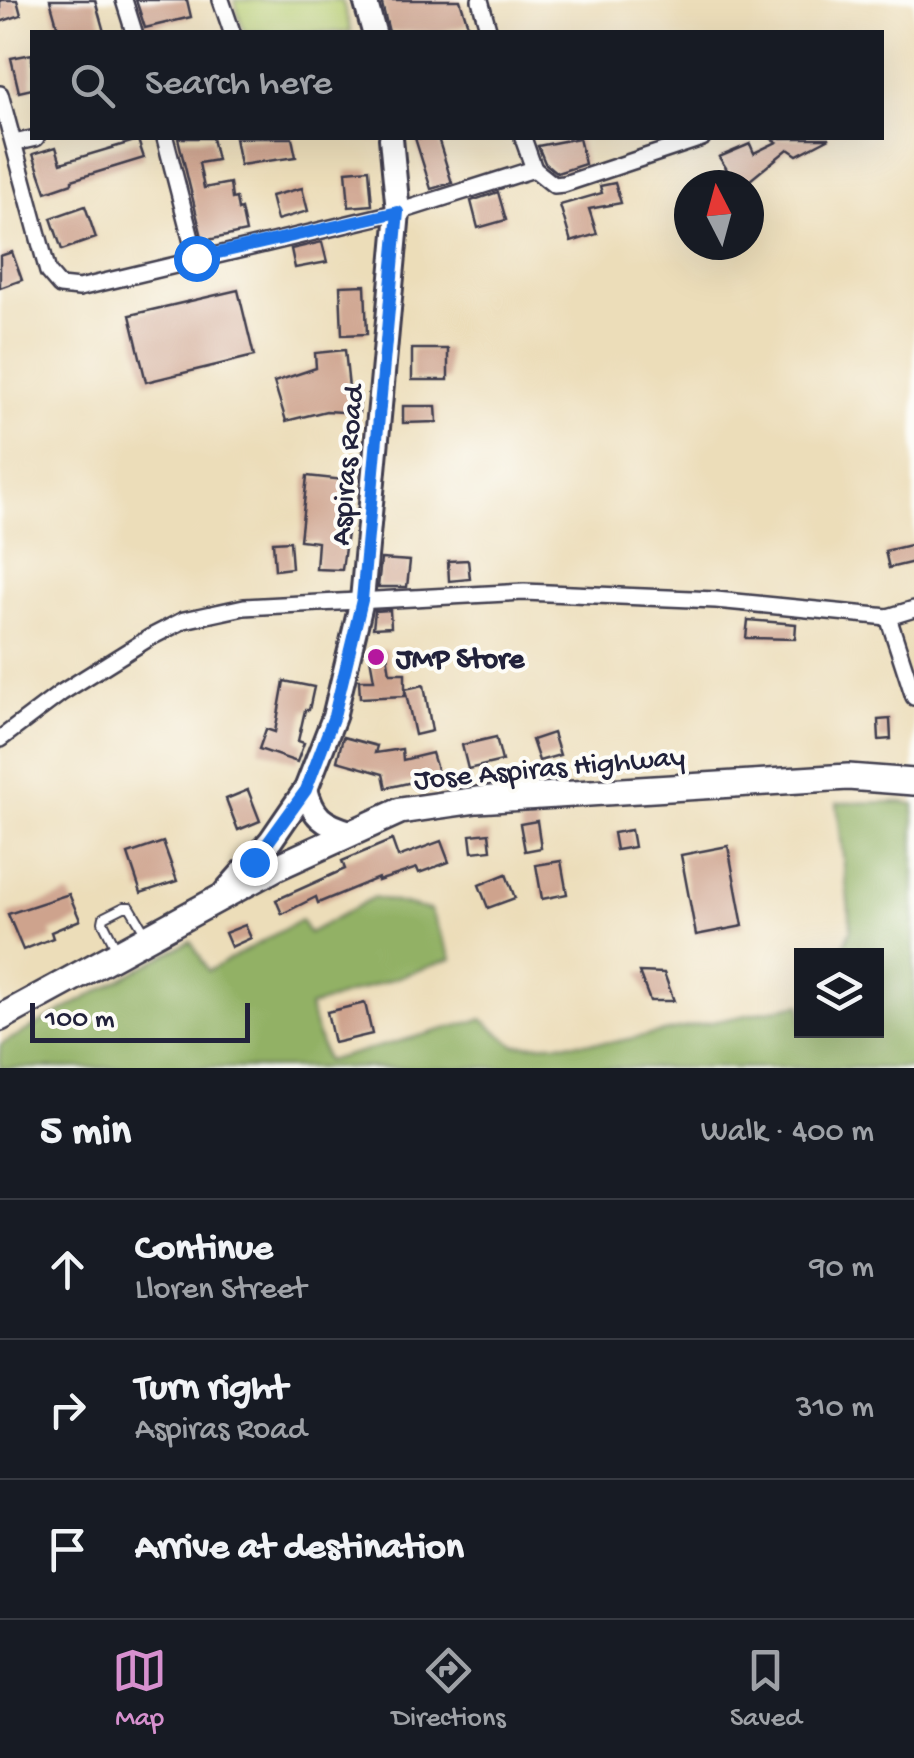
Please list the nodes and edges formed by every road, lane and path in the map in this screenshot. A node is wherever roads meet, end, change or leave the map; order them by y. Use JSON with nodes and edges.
{"nodes":[{"id":1,"x":124,"y":0,"type":"edge"},
{"id":2,"x":221,"y":0,"type":"edge"},
{"id":3,"x":365,"y":0,"type":"edge"},
{"id":4,"x":480,"y":0,"type":"edge"},
{"id":5,"x":133,"y":30,"type":"edge"},
{"id":6,"x":231,"y":30,"type":"edge"},
{"id":7,"x":373,"y":30,"type":"edge"},
{"id":8,"x":483,"y":30,"type":"edge"},
{"id":9,"x":0,"y":94,"type":"edge"},
{"id":10,"x":30,"y":139,"type":"edge"},
{"id":11,"x":165,"y":140,"type":"edge"},
{"id":12,"x":391,"y":140,"type":"edge"},
{"id":13,"x":525,"y":140,"type":"edge"},
{"id":14,"x":696,"y":140,"type":"edge"},
{"id":15,"x":14,"y":143,"type":"junction"},
{"id":16,"x":534,"y":169,"type":"junction"},
{"id":17,"x":398,"y":212,"type":"junction"},
{"id":18,"x":196,"y":258,"type":"junction"},
{"id":19,"x":362,"y":600,"type":"junction"},
{"id":20,"x":914,"y":609,"type":"edge"},
{"id":21,"x":888,"y":617,"type":"junction"},
{"id":22,"x":914,"y":697,"type":"edge"},
{"id":23,"x":0,"y":738,"type":"edge"},
{"id":24,"x":914,"y":782,"type":"edge"},
{"id":25,"x":306,"y":790,"type":"junction"},
{"id":26,"x":350,"y":832,"type":"junction"},
{"id":27,"x":221,"y":897,"type":"junction"},
{"id":28,"x":148,"y":938,"type":"junction"},
{"id":29,"x":119,"y":954,"type":"junction"},
{"id":30,"x":0,"y":1018,"type":"edge"}],
"edges":[{"from":1,"to":5,"type":"street"},
{"from":2,"to":6,"type":"street"},
{"from":3,"to":7,"type":"main road"},
{"from":4,"to":8,"type":"street"},
{"from":9,"to":15,"type":"street"},
{"from":10,"to":15,"type":"street"},
{"from":11,"to":18,"type":"street"},
{"from":12,"to":17,"type":"main road","name":"Aspiras Road"},
{"from":13,"to":16,"type":"street"},
{"from":14,"to":16,"type":"street"},
{"from":15,"to":18,"type":"street"},
{"from":16,"to":17,"type":"street"},
{"from":17,"to":18,"type":"street"},
{"from":17,"to":19,"type":"main road","name":"Aspiras Road"},
{"from":19,"to":21,"type":"street"},
{"from":19,"to":23,"type":"street"},
{"from":19,"to":25,"type":"main road","name":"Aspiras Road"},
{"from":20,"to":21,"type":"street"},
{"from":21,"to":22,"type":"street"},
{"from":24,"to":26,"type":"main road","name":"Jose Aspiras Highway"},
{"from":25,"to":26,"type":"main road"},
{"from":25,"to":27,"type":"main road","name":"Aspiras Road"},
{"from":26,"to":27,"type":"main road","name":"Jose Aspiras Highway"},
{"from":27,"to":28,"type":"main road","name":"Jose Aspiras Highway"},
{"from":28,"to":29,"type":"main road","name":"Jose Aspiras Highway"},
{"from":28,"to":29,"type":"lane"},
{"from":29,"to":30,"type":"main road","name":"Jose Aspiras Highway"}]}
